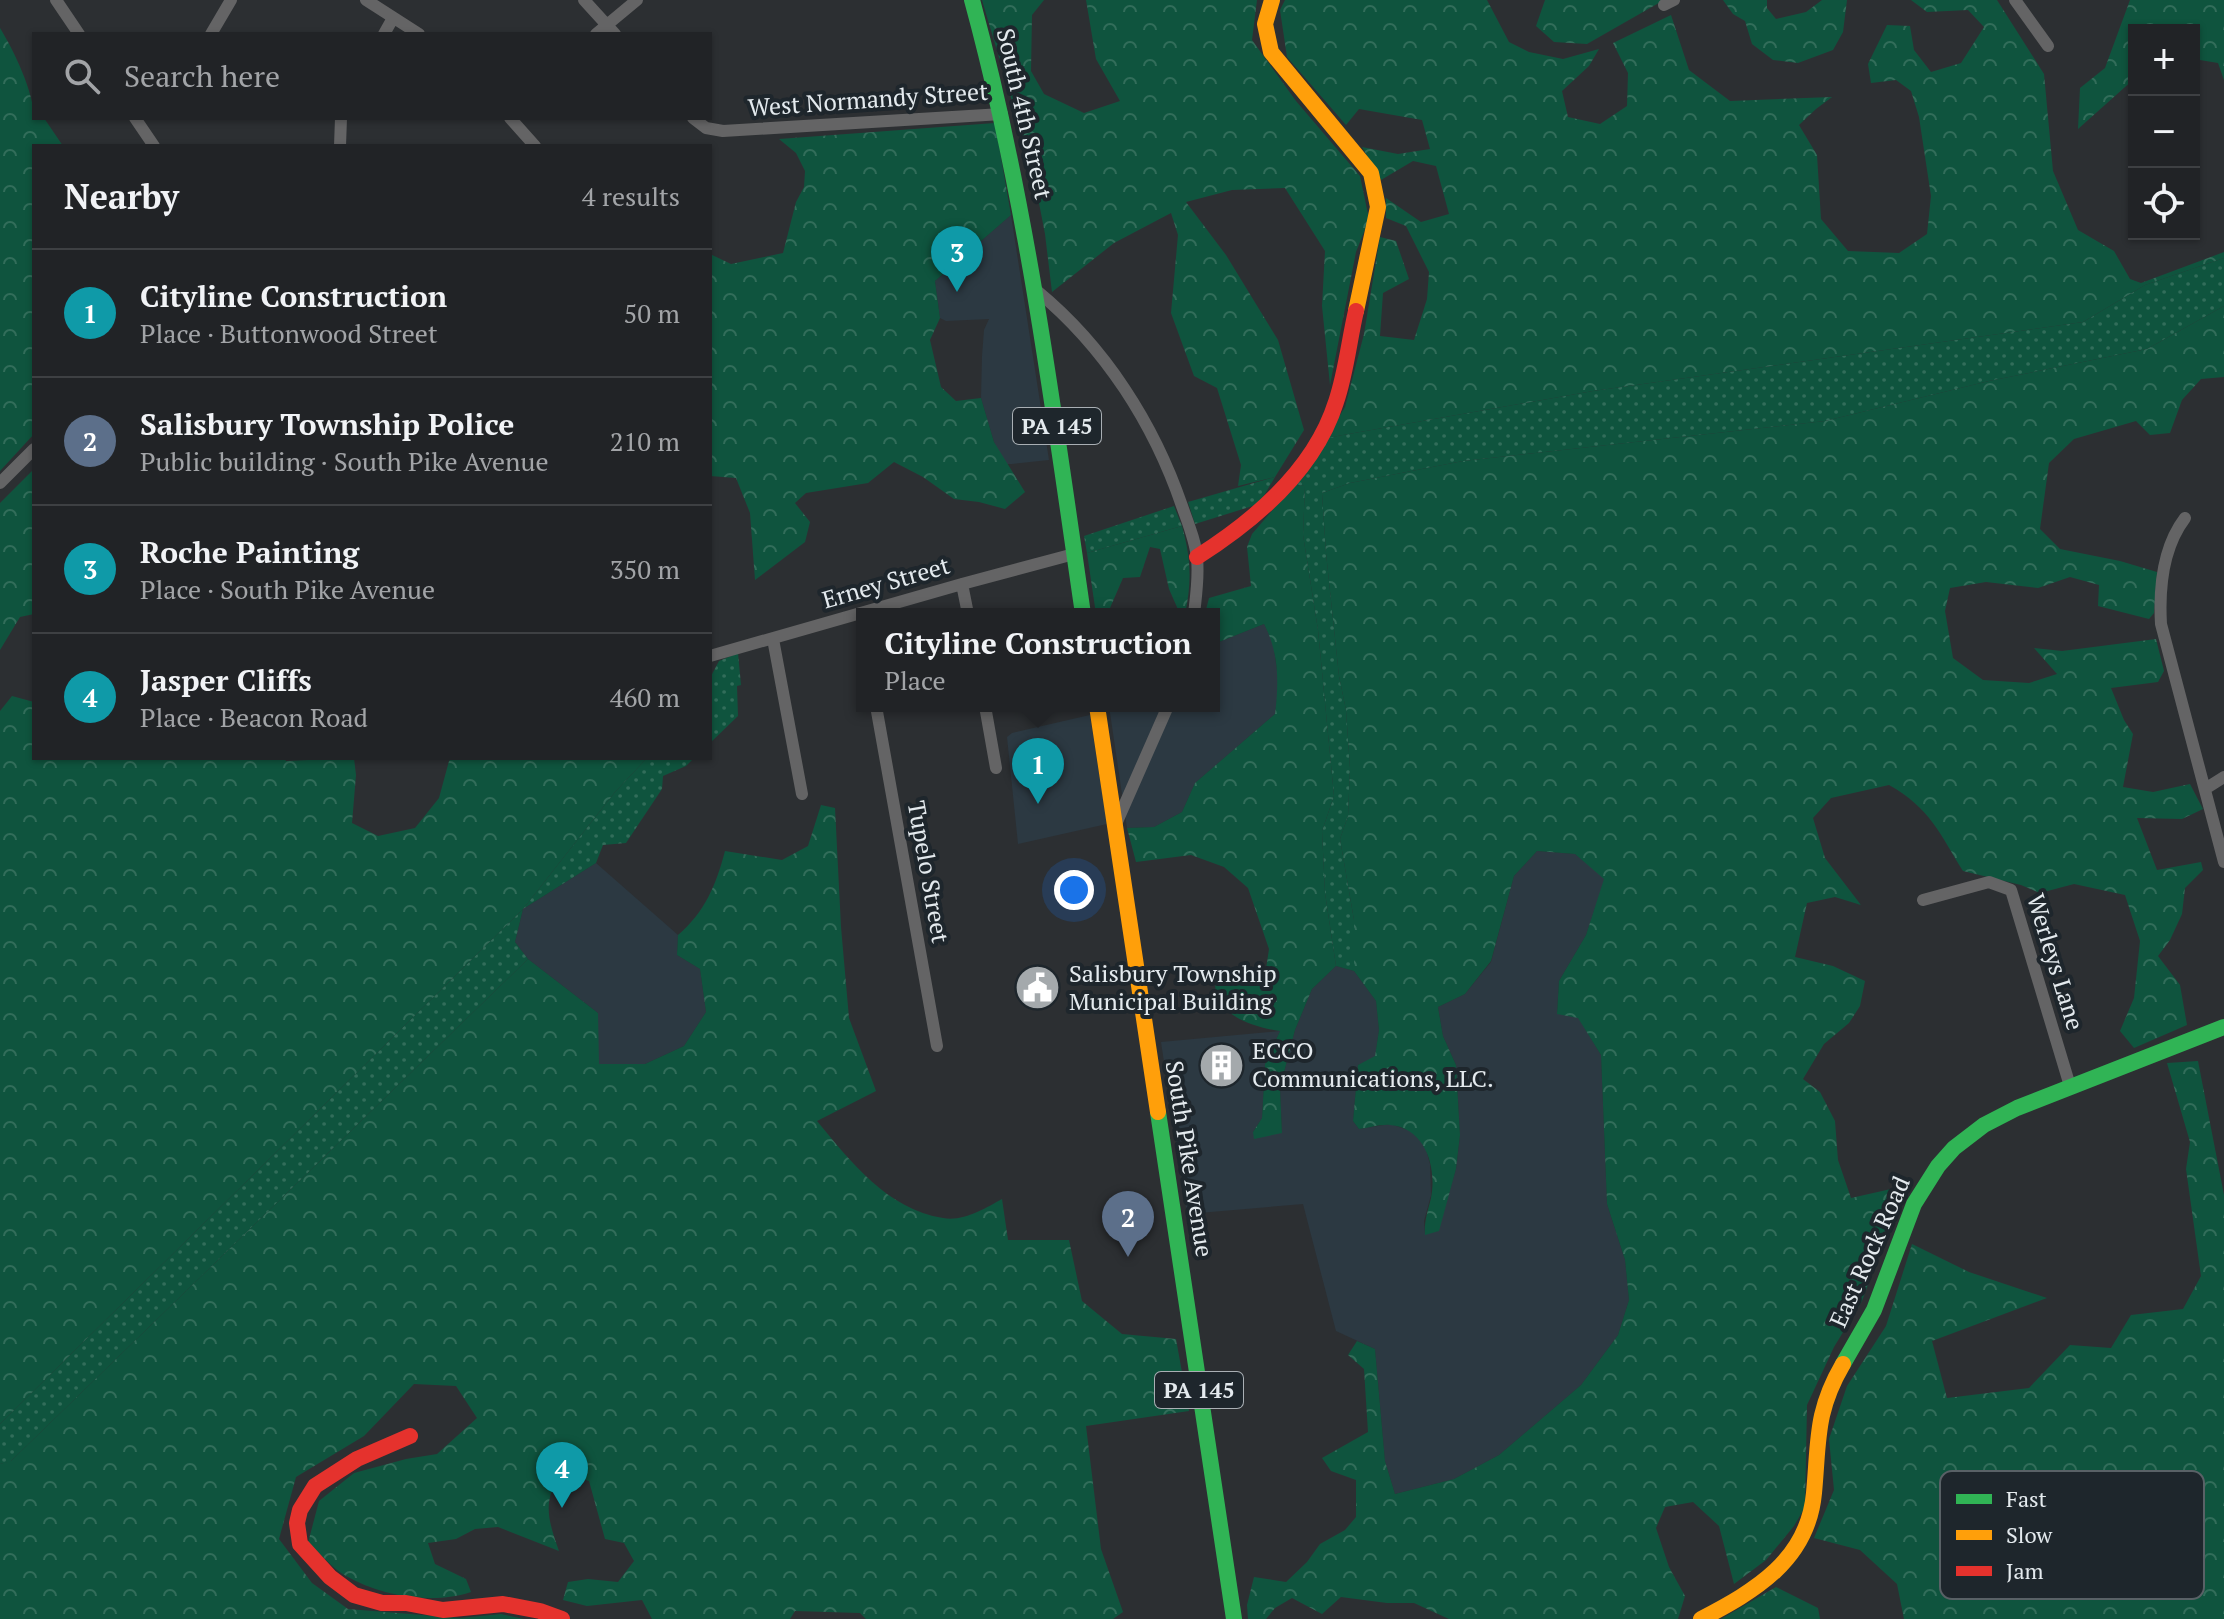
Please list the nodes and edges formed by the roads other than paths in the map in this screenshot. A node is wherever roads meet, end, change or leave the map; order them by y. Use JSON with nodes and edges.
{"nodes":[{"id":1,"x":56,"y":0,"type":"edge"},
{"id":2,"x":231,"y":0,"type":"edge"},
{"id":3,"x":366,"y":0,"type":"edge"},
{"id":4,"x":584,"y":0,"type":"edge"},
{"id":5,"x":637,"y":0,"type":"edge"},
{"id":6,"x":1272,"y":0,"type":"edge"},
{"id":7,"x":2015,"y":0,"type":"edge"},
{"id":8,"x":973,"y":2,"type":"edge"},
{"id":9,"x":393,"y":18,"type":"junction"},
{"id":10,"x":611,"y":29,"type":"edge"},
{"id":11,"x":78,"y":32,"type":"edge"},
{"id":12,"x":212,"y":32,"type":"edge"},
{"id":13,"x":385,"y":32,"type":"edge"},
{"id":14,"x":416,"y":32,"type":"edge"},
{"id":15,"x":2048,"y":46,"type":"dead end"},
{"id":16,"x":1002,"y":114,"type":"junction"},
{"id":17,"x":136,"y":120,"type":"edge"},
{"id":18,"x":341,"y":120,"type":"edge"},
{"id":19,"x":512,"y":120,"type":"edge"},
{"id":20,"x":696,"y":120,"type":"edge"},
{"id":21,"x":153,"y":144,"type":"edge"},
{"id":22,"x":340,"y":144,"type":"edge"},
{"id":23,"x":533,"y":144,"type":"edge"},
{"id":24,"x":1037,"y":291,"type":"junction"},
{"id":25,"x":32,"y":451,"type":"edge"},
{"id":26,"x":0,"y":483,"type":"edge"},
{"id":27,"x":2185,"y":518,"type":"dead end"},
{"id":28,"x":1074,"y":554,"type":"junction"},
{"id":29,"x":1197,"y":557,"type":"junction"},
{"id":30,"x":962,"y":584,"type":"junction"},
{"id":31,"x":893,"y":608,"type":"edge"},
{"id":32,"x":967,"y":608,"type":"edge"},
{"id":33,"x":1082,"y":608,"type":"edge"},
{"id":34,"x":1194,"y":608,"type":"edge"},
{"id":35,"x":856,"y":620,"type":"edge"},
{"id":36,"x":773,"y":639,"type":"junction"},
{"id":37,"x":712,"y":655,"type":"edge"},
{"id":38,"x":877,"y":712,"type":"edge"},
{"id":39,"x":986,"y":712,"type":"edge"},
{"id":40,"x":1098,"y":712,"type":"edge"},
{"id":41,"x":1165,"y":712,"type":"edge"},
{"id":42,"x":996,"y":768,"type":"dead end"},
{"id":43,"x":2224,"y":777,"type":"edge"},
{"id":44,"x":2205,"y":789,"type":"junction"},
{"id":45,"x":802,"y":794,"type":"dead end"},
{"id":46,"x":1115,"y":827,"type":"junction"},
{"id":47,"x":2224,"y":862,"type":"edge"},
{"id":48,"x":1923,"y":900,"type":"dead end"},
{"id":49,"x":2224,"y":1027,"type":"edge"},
{"id":50,"x":937,"y":1046,"type":"dead end"},
{"id":51,"x":2070,"y":1086,"type":"junction"},
{"id":52,"x":410,"y":1436,"type":"dead end"},
{"id":53,"x":562,"y":1619,"type":"edge"},
{"id":54,"x":1234,"y":1619,"type":"edge"},
{"id":55,"x":1701,"y":1619,"type":"edge"}],
"edges":[{"from":1,"to":11,"type":"street"},
{"from":2,"to":12,"type":"street"},
{"from":3,"to":9,"type":"street"},
{"from":4,"to":10,"type":"street"},
{"from":5,"to":10,"type":"street"},
{"from":6,"to":29,"type":"street"},
{"from":7,"to":15,"type":"street"},
{"from":8,"to":16,"type":"street","name":"South 4th Street","number":"PA 145"},
{"from":9,"to":13,"type":"street"},
{"from":9,"to":14,"type":"street"},
{"from":16,"to":20,"type":"street","name":"West Normandy Street"},
{"from":16,"to":24,"type":"street","name":"South 4th Street","number":"PA 145"},
{"from":17,"to":21,"type":"street"},
{"from":18,"to":22,"type":"street"},
{"from":19,"to":23,"type":"street"},
{"from":24,"to":28,"type":"street","number":"PA 145"},
{"from":24,"to":29,"type":"street"},
{"from":25,"to":26,"type":"street"},
{"from":27,"to":44,"type":"street"},
{"from":28,"to":30,"type":"street","name":"Erney Street"},
{"from":28,"to":33,"type":"street","number":"PA 145"},
{"from":29,"to":34,"type":"street"},
{"from":30,"to":31,"type":"street","name":"Erney Street"},
{"from":30,"to":32,"type":"street"},
{"from":35,"to":36,"type":"street","name":"Erney Street"},
{"from":36,"to":37,"type":"street","name":"Erney Street"},
{"from":36,"to":45,"type":"street"},
{"from":38,"to":50,"type":"street","name":"Tupelo Street"},
{"from":39,"to":42,"type":"street"},
{"from":40,"to":46,"type":"street","name":"South Pike Avenue","number":"PA 145"},
{"from":41,"to":46,"type":"street"},
{"from":43,"to":44,"type":"street"},
{"from":44,"to":47,"type":"street"},
{"from":46,"to":54,"type":"street","name":"South Pike Avenue","number":"PA 145"},
{"from":48,"to":51,"type":"street","name":"Werleys Lane"},
{"from":49,"to":51,"type":"street","name":"East Rock Road"},
{"from":51,"to":55,"type":"street","name":"East Rock Road"},
{"from":52,"to":53,"type":"street"}]}
